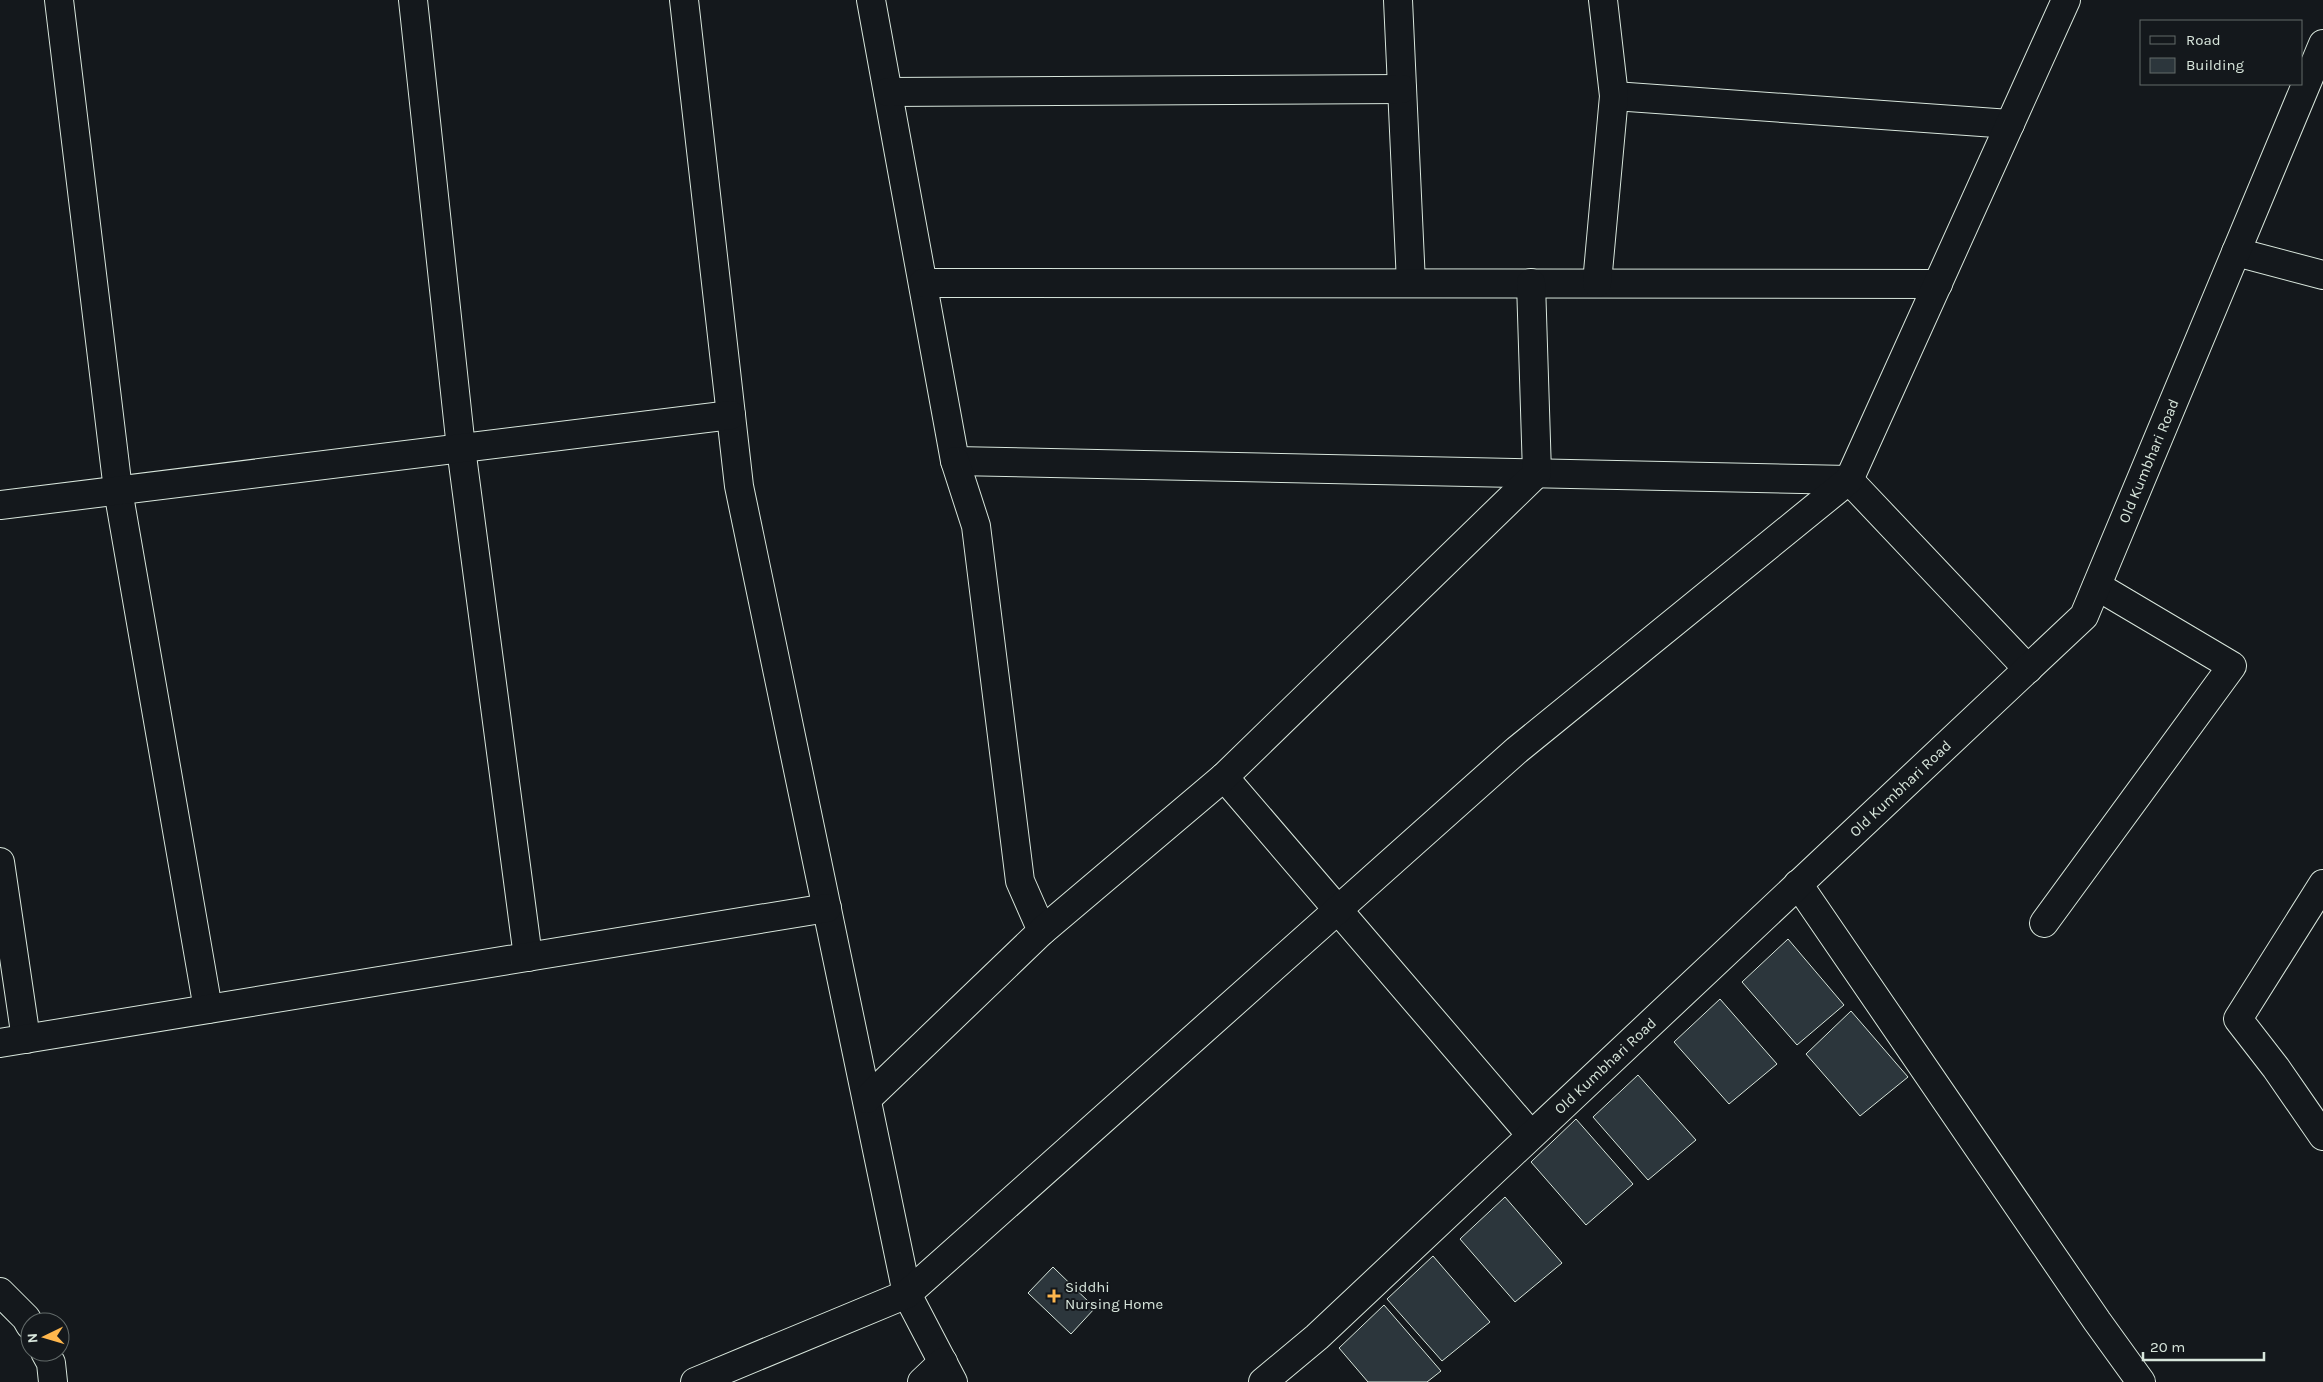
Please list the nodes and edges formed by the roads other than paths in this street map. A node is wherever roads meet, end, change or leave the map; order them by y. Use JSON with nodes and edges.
{"nodes":[{"id":1,"x":59,"y":0,"type":"edge"},
{"id":2,"x":413,"y":0,"type":"edge"},
{"id":3,"x":684,"y":0,"type":"edge"},
{"id":4,"x":871,"y":0,"type":"edge"},
{"id":5,"x":1398,"y":0,"type":"edge"},
{"id":6,"x":1603,"y":0,"type":"edge"},
{"id":7,"x":2066,"y":0,"type":"edge"},
{"id":8,"x":2323,"y":44,"type":"edge"},
{"id":9,"x":1402,"y":89,"type":"junction"},
{"id":10,"x":888,"y":92,"type":"junction"},
{"id":11,"x":1614,"y":96,"type":"junction"},
{"id":12,"x":2010,"y":124,"type":"junction"},
{"id":13,"x":2236,"y":252,"type":"junction"},
{"id":14,"x":2323,"y":274,"type":"edge"},
{"id":15,"x":923,"y":283,"type":"junction"},
{"id":16,"x":1411,"y":283,"type":"junction"},
{"id":17,"x":1531,"y":283,"type":"junction"},
{"id":18,"x":1597,"y":283,"type":"junction"},
{"id":19,"x":1938,"y":284,"type":"junction"},
{"id":20,"x":731,"y":415,"type":"junction"},
{"id":21,"x":461,"y":448,"type":"junction"},
{"id":22,"x":955,"y":461,"type":"junction"},
{"id":23,"x":1537,"y":473,"type":"junction"},
{"id":24,"x":1850,"y":480,"type":"junction"},
{"id":25,"x":118,"y":490,"type":"junction"},
{"id":26,"x":0,"y":505,"type":"edge"},
{"id":27,"x":2096,"y":586,"type":"junction"},
{"id":28,"x":2028,"y":669,"type":"junction"},
{"id":29,"x":1224,"y":777,"type":"junction"},
{"id":30,"x":0,"y":862,"type":"edge"},
{"id":31,"x":1798,"y":884,"type":"junction"},
{"id":32,"x":2323,"y":884,"type":"edge"},
{"id":33,"x":827,"y":908,"type":"junction"},
{"id":34,"x":1338,"y":909,"type":"junction"},
{"id":35,"x":2044,"y":923,"type":"dead end"},
{"id":36,"x":1042,"y":931,"type":"junction"},
{"id":37,"x":528,"y":957,"type":"junction"},
{"id":38,"x":208,"y":1009,"type":"junction"},
{"id":39,"x":13,"y":1041,"type":"edge"},
{"id":40,"x":867,"y":1099,"type":"junction"},
{"id":41,"x":1531,"y":1135,"type":"junction"},
{"id":42,"x":2323,"y":1136,"type":"edge"},
{"id":43,"x":0,"y":1292,"type":"edge"},
{"id":44,"x":907,"y":1294,"type":"junction"},
{"id":45,"x":20,"y":1312,"type":"edge"},
{"id":46,"x":49,"y":1362,"type":"edge"},
{"id":47,"x":948,"y":1372,"type":"edge"},
{"id":48,"x":53,"y":1382,"type":"edge"},
{"id":49,"x":695,"y":1382,"type":"edge"},
{"id":50,"x":922,"y":1382,"type":"edge"},
{"id":51,"x":1263,"y":1382,"type":"edge"},
{"id":52,"x":2141,"y":1382,"type":"edge"}],
"edges":[{"from":1,"to":25,"type":"street"},
{"from":2,"to":21,"type":"street"},
{"from":3,"to":20,"type":"street"},
{"from":4,"to":10,"type":"street"},
{"from":5,"to":9,"type":"street"},
{"from":6,"to":11,"type":"street"},
{"from":7,"to":12,"type":"street"},
{"from":8,"to":13,"type":"street","name":"Old Kumbhari Road"},
{"from":9,"to":10,"type":"street"},
{"from":9,"to":16,"type":"street"},
{"from":10,"to":15,"type":"street"},
{"from":11,"to":12,"type":"street"},
{"from":11,"to":18,"type":"street"},
{"from":12,"to":19,"type":"street"},
{"from":13,"to":14,"type":"street"},
{"from":13,"to":27,"type":"street","name":"Old Kumbhari Road"},
{"from":15,"to":16,"type":"street"},
{"from":15,"to":22,"type":"street"},
{"from":16,"to":17,"type":"street"},
{"from":17,"to":18,"type":"street"},
{"from":17,"to":23,"type":"street"},
{"from":18,"to":19,"type":"street"},
{"from":19,"to":24,"type":"street"},
{"from":20,"to":21,"type":"street"},
{"from":20,"to":33,"type":"street"},
{"from":21,"to":25,"type":"street"},
{"from":21,"to":37,"type":"street"},
{"from":22,"to":23,"type":"street"},
{"from":22,"to":36,"type":"street"},
{"from":23,"to":24,"type":"street"},
{"from":23,"to":29,"type":"street"},
{"from":24,"to":28,"type":"street"},
{"from":24,"to":34,"type":"street"},
{"from":25,"to":26,"type":"street"},
{"from":25,"to":38,"type":"street"},
{"from":27,"to":28,"type":"street","name":"Old Kumbhari Road"},
{"from":27,"to":35,"type":"street"},
{"from":28,"to":31,"type":"street","name":"Old Kumbhari Road"},
{"from":29,"to":34,"type":"street"},
{"from":29,"to":36,"type":"street"},
{"from":30,"to":39,"type":"street"},
{"from":31,"to":41,"type":"street","name":"Old Kumbhari Road"},
{"from":31,"to":52,"type":"street"},
{"from":32,"to":42,"type":"street"},
{"from":33,"to":37,"type":"street"},
{"from":33,"to":40,"type":"street"},
{"from":34,"to":41,"type":"street"},
{"from":34,"to":44,"type":"street"},
{"from":36,"to":40,"type":"street"},
{"from":37,"to":38,"type":"street"},
{"from":38,"to":39,"type":"street"},
{"from":40,"to":44,"type":"street"},
{"from":41,"to":51,"type":"street","name":"Old Kumbhari Road"},
{"from":43,"to":45,"type":"street"},
{"from":44,"to":47,"type":"street"},
{"from":44,"to":49,"type":"street"},
{"from":46,"to":48,"type":"street"},
{"from":47,"to":50,"type":"street"}]}
